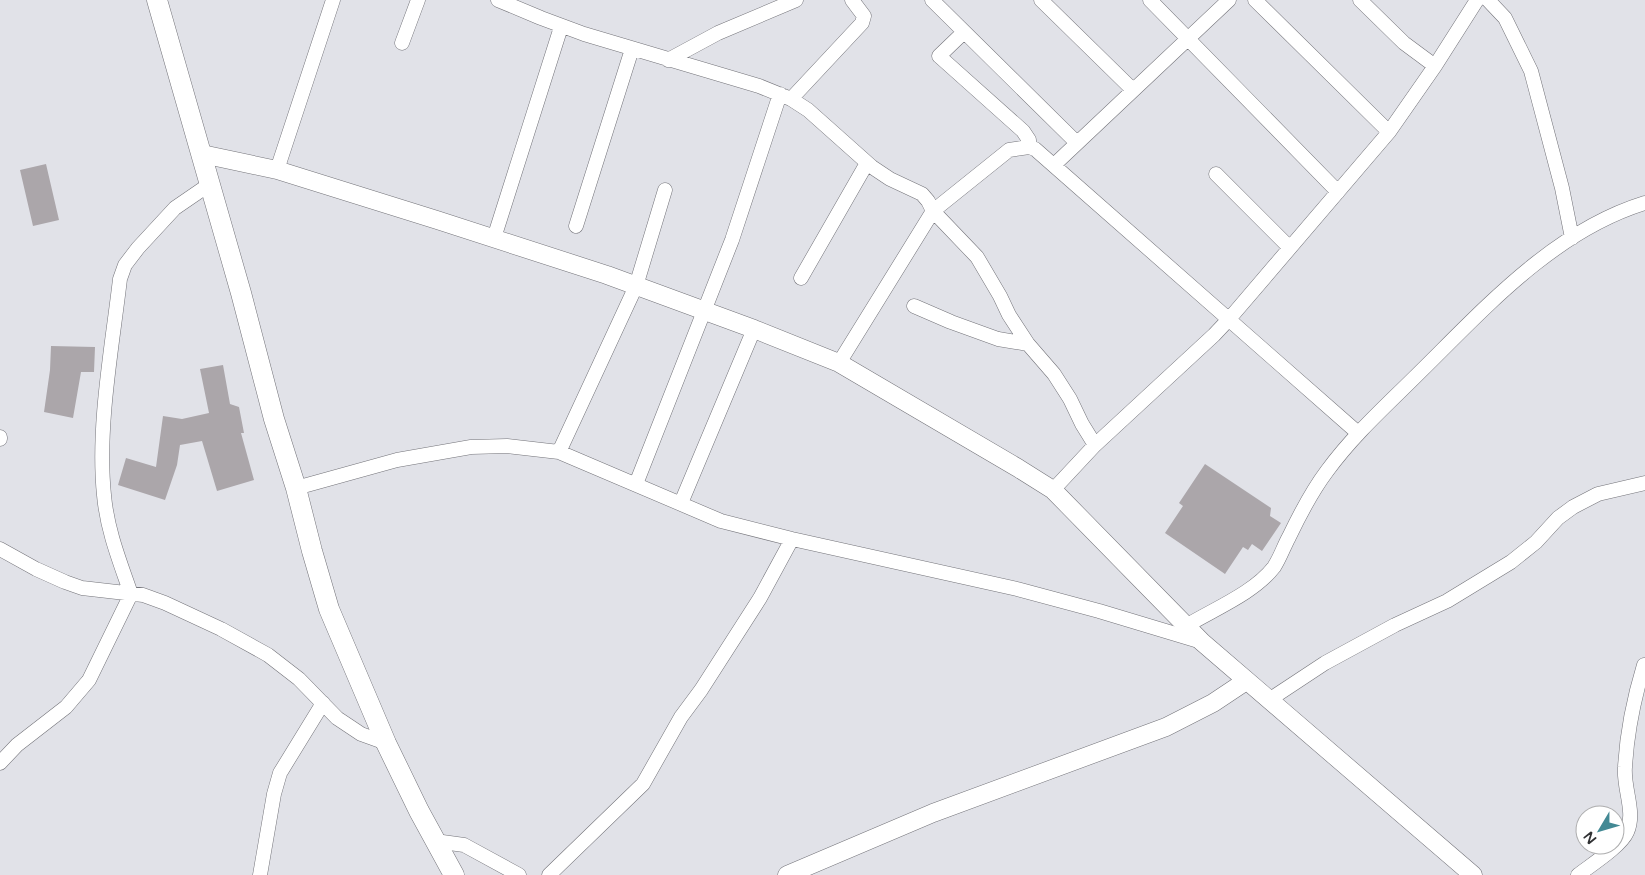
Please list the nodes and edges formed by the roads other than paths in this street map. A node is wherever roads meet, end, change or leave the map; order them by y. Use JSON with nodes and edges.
{"nodes":[{"id":1,"x":157,"y":0,"type":"edge"},
{"id":2,"x":333,"y":0,"type":"edge"},
{"id":3,"x":418,"y":0,"type":"edge"},
{"id":4,"x":498,"y":0,"type":"edge"},
{"id":5,"x":796,"y":0,"type":"edge"},
{"id":6,"x":852,"y":0,"type":"edge"},
{"id":7,"x":932,"y":0,"type":"edge"},
{"id":8,"x":1041,"y":0,"type":"edge"},
{"id":9,"x":1150,"y":0,"type":"edge"},
{"id":10,"x":1229,"y":0,"type":"edge"},
{"id":11,"x":1255,"y":0,"type":"edge"},
{"id":12,"x":1360,"y":0,"type":"edge"},
{"id":13,"x":1478,"y":1,"type":"edge"},
{"id":14,"x":561,"y":26,"type":"junction"},
{"id":15,"x":964,"y":32,"type":"junction"},
{"id":16,"x":1188,"y":38,"type":"junction"},
{"id":17,"x":402,"y":43,"type":"dead end"},
{"id":18,"x":632,"y":49,"type":"junction"},
{"id":19,"x":668,"y":60,"type":"junction"},
{"id":20,"x":1435,"y":66,"type":"junction"},
{"id":21,"x":1133,"y":90,"type":"junction"},
{"id":22,"x":786,"y":96,"type":"junction"},
{"id":23,"x":1389,"y":132,"type":"junction"},
{"id":24,"x":1077,"y":144,"type":"junction"},
{"id":25,"x":1029,"y":148,"type":"junction"},
{"id":26,"x":202,"y":154,"type":"junction"},
{"id":27,"x":867,"y":163,"type":"junction"},
{"id":28,"x":1054,"y":165,"type":"junction"},
{"id":29,"x":277,"y":170,"type":"junction"},
{"id":30,"x":1216,"y":174,"type":"dead end"},
{"id":31,"x":210,"y":184,"type":"junction"},
{"id":32,"x":665,"y":190,"type":"dead end"},
{"id":33,"x":1338,"y":192,"type":"junction"},
{"id":34,"x":1645,"y":203,"type":"edge"},
{"id":35,"x":933,"y":211,"type":"junction"},
{"id":36,"x":576,"y":226,"type":"dead end"},
{"id":37,"x":494,"y":238,"type":"junction"},
{"id":38,"x":1572,"y":238,"type":"junction"},
{"id":39,"x":1289,"y":247,"type":"junction"},
{"id":40,"x":801,"y":278,"type":"dead end"},
{"id":41,"x":636,"y":286,"type":"junction"},
{"id":42,"x":914,"y":306,"type":"dead end"},
{"id":43,"x":705,"y":311,"type":"junction"},
{"id":44,"x":1230,"y":318,"type":"junction"},
{"id":45,"x":754,"y":329,"type":"junction"},
{"id":46,"x":1028,"y":344,"type":"junction"},
{"id":47,"x":839,"y":363,"type":"junction"},
{"id":48,"x":1358,"y":433,"type":"junction"},
{"id":49,"x":1095,"y":445,"type":"junction"},
{"id":50,"x":559,"y":452,"type":"junction"},
{"id":51,"x":1645,"y":483,"type":"edge"},
{"id":52,"x":636,"y":484,"type":"junction"},
{"id":53,"x":296,"y":488,"type":"junction"},
{"id":54,"x":1053,"y":490,"type":"junction"},
{"id":55,"x":681,"y":503,"type":"junction"},
{"id":56,"x":792,"y":539,"type":"junction"},
{"id":57,"x":0,"y":550,"type":"edge"},
{"id":58,"x":131,"y":594,"type":"junction"},
{"id":59,"x":1186,"y":626,"type":"junction"},
{"id":60,"x":1202,"y":642,"type":"junction"},
{"id":61,"x":1644,"y":665,"type":"dead end"},
{"id":62,"x":1246,"y":681,"type":"junction"},
{"id":63,"x":1269,"y":700,"type":"junction"},
{"id":64,"x":323,"y":703,"type":"junction"},
{"id":65,"x":386,"y":743,"type":"junction"},
{"id":66,"x":0,"y":763,"type":"edge"},
{"id":67,"x":436,"y":841,"type":"junction"},
{"id":68,"x":260,"y":875,"type":"edge"},
{"id":69,"x":454,"y":875,"type":"edge"},
{"id":70,"x":519,"y":875,"type":"edge"},
{"id":71,"x":549,"y":875,"type":"edge"},
{"id":72,"x":787,"y":875,"type":"edge"},
{"id":73,"x":1473,"y":875,"type":"edge"},
{"id":74,"x":1578,"y":875,"type":"edge"}],
"edges":[{"from":1,"to":26,"type":"main road"},
{"from":2,"to":29,"type":"street"},
{"from":3,"to":17,"type":"street"},
{"from":4,"to":14,"type":"street"},
{"from":5,"to":19,"type":"street"},
{"from":6,"to":22,"type":"street"},
{"from":7,"to":15,"type":"street"},
{"from":8,"to":21,"type":"street"},
{"from":9,"to":16,"type":"street"},
{"from":10,"to":16,"type":"street"},
{"from":11,"to":23,"type":"street"},
{"from":12,"to":20,"type":"street"},
{"from":13,"to":20,"type":"street"},
{"from":13,"to":38,"type":"street"},
{"from":14,"to":18,"type":"street"},
{"from":14,"to":37,"type":"street"},
{"from":15,"to":24,"type":"street"},
{"from":15,"to":25,"type":"street"},
{"from":16,"to":21,"type":"street"},
{"from":16,"to":33,"type":"street"},
{"from":18,"to":19,"type":"street"},
{"from":18,"to":36,"type":"street"},
{"from":19,"to":22,"type":"street"},
{"from":20,"to":23,"type":"street"},
{"from":21,"to":24,"type":"street"},
{"from":22,"to":27,"type":"street"},
{"from":22,"to":43,"type":"street"},
{"from":23,"to":33,"type":"street"},
{"from":24,"to":28,"type":"street"},
{"from":25,"to":28,"type":"street"},
{"from":25,"to":35,"type":"street"},
{"from":26,"to":29,"type":"street"},
{"from":26,"to":31,"type":"main road"},
{"from":27,"to":35,"type":"street"},
{"from":27,"to":40,"type":"street"},
{"from":28,"to":44,"type":"street"},
{"from":29,"to":37,"type":"street"},
{"from":30,"to":39,"type":"street"},
{"from":31,"to":53,"type":"main road"},
{"from":31,"to":58,"type":"street"},
{"from":32,"to":41,"type":"street"},
{"from":33,"to":39,"type":"street"},
{"from":34,"to":38,"type":"street"},
{"from":35,"to":46,"type":"street"},
{"from":35,"to":47,"type":"street"},
{"from":37,"to":41,"type":"street"},
{"from":38,"to":48,"type":"street"},
{"from":39,"to":44,"type":"street"},
{"from":41,"to":43,"type":"street"},
{"from":41,"to":50,"type":"street"},
{"from":42,"to":46,"type":"street"},
{"from":43,"to":45,"type":"street"},
{"from":43,"to":52,"type":"street"},
{"from":44,"to":48,"type":"street"},
{"from":44,"to":49,"type":"street"},
{"from":45,"to":47,"type":"street"},
{"from":45,"to":55,"type":"street"},
{"from":46,"to":49,"type":"street"},
{"from":47,"to":54,"type":"street"},
{"from":48,"to":59,"type":"street"},
{"from":49,"to":54,"type":"street"},
{"from":50,"to":52,"type":"street"},
{"from":50,"to":53,"type":"street"},
{"from":51,"to":63,"type":"street"},
{"from":52,"to":55,"type":"street"},
{"from":53,"to":65,"type":"main road"},
{"from":54,"to":59,"type":"street"},
{"from":55,"to":56,"type":"street"},
{"from":56,"to":60,"type":"street"},
{"from":56,"to":71,"type":"street"},
{"from":57,"to":58,"type":"street"},
{"from":58,"to":64,"type":"street"},
{"from":58,"to":66,"type":"street"},
{"from":59,"to":60,"type":"street"},
{"from":60,"to":62,"type":"street"},
{"from":61,"to":74,"type":"street"},
{"from":62,"to":63,"type":"street"},
{"from":62,"to":72,"type":"street"},
{"from":63,"to":73,"type":"street"},
{"from":64,"to":65,"type":"street"},
{"from":64,"to":68,"type":"street"},
{"from":65,"to":67,"type":"main road"},
{"from":67,"to":69,"type":"main road"},
{"from":67,"to":70,"type":"street"}]}
